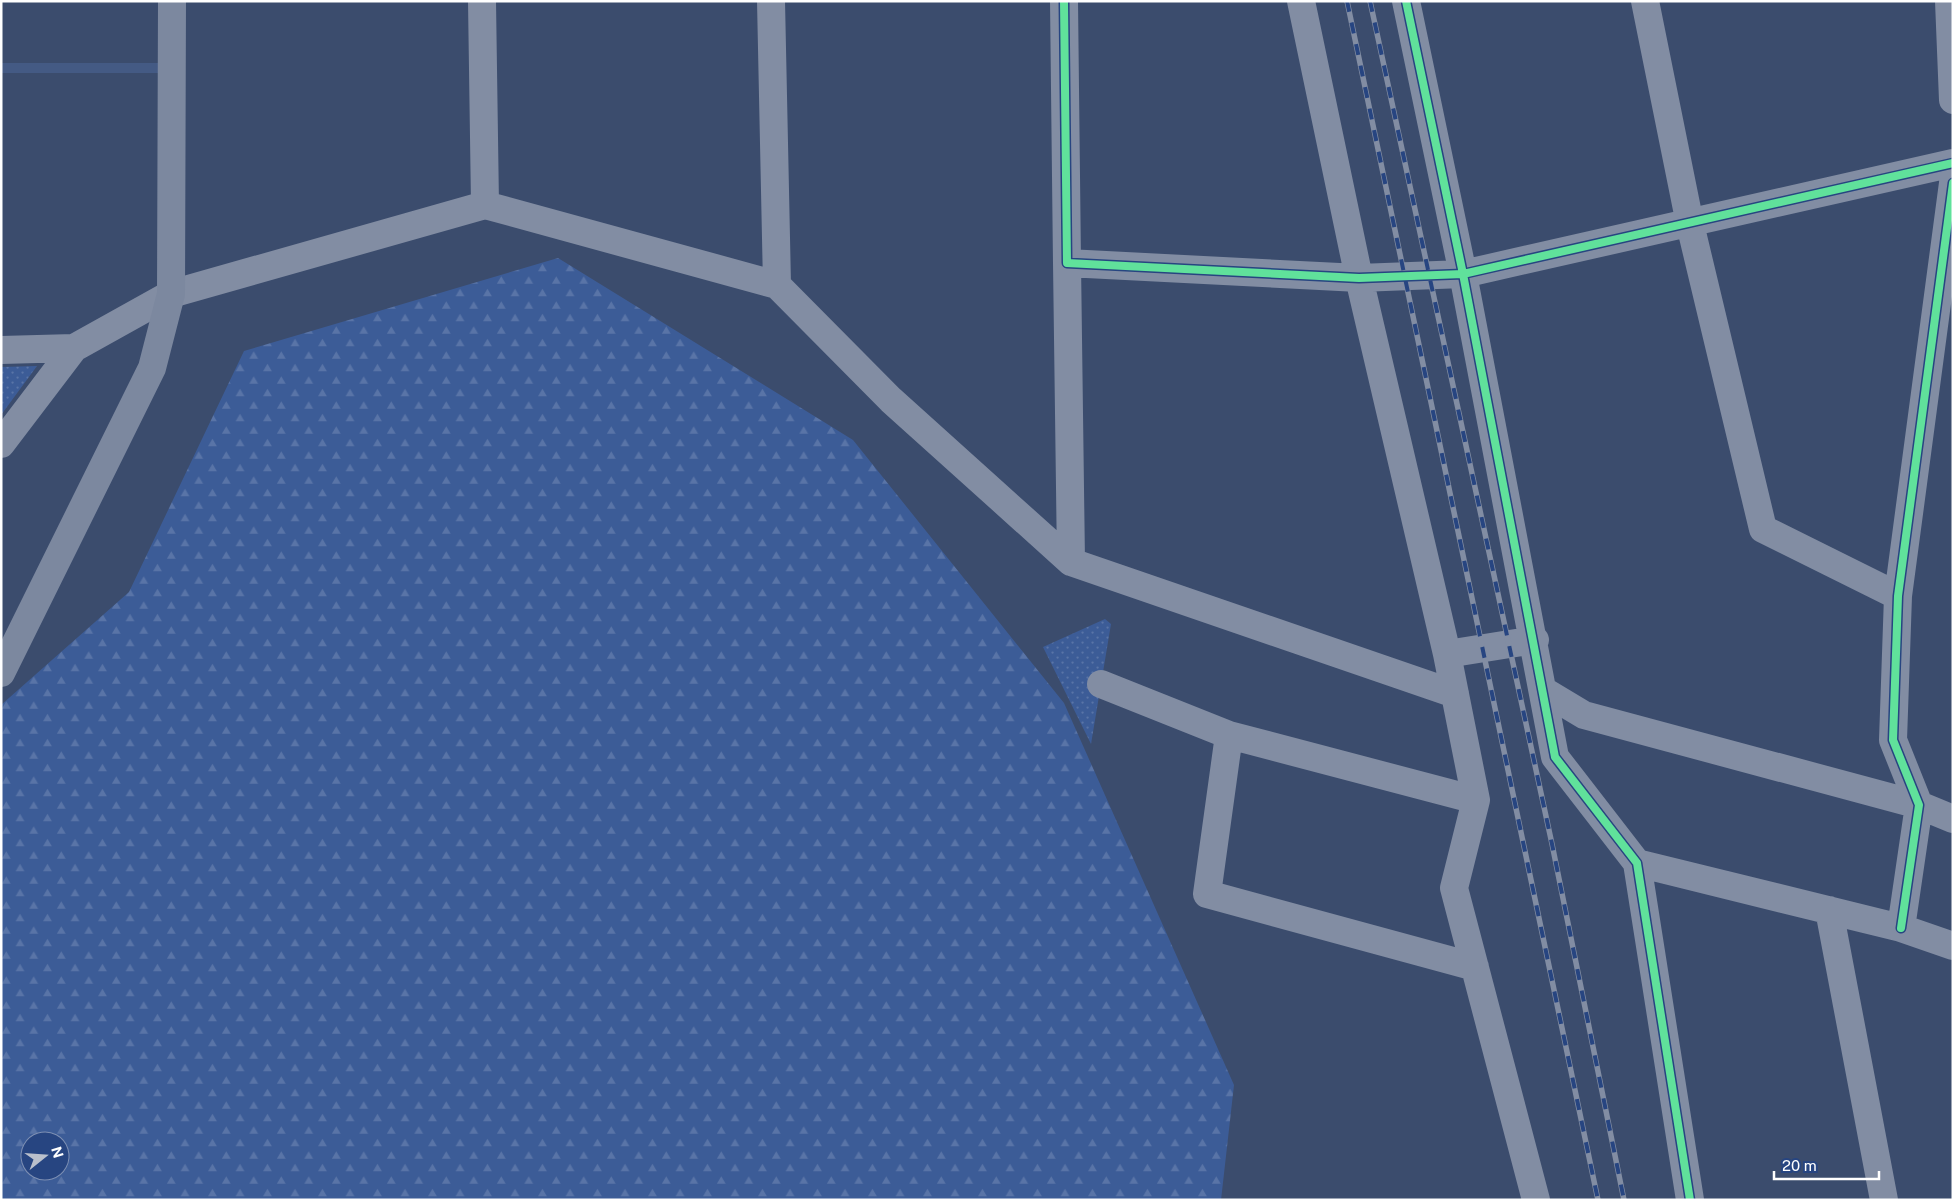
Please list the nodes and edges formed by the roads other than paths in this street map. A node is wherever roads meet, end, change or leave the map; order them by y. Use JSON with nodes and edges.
{"nodes":[{"id":1,"x":172,"y":1,"type":"edge"},
{"id":2,"x":482,"y":1,"type":"edge"},
{"id":3,"x":771,"y":1,"type":"edge"},
{"id":4,"x":1064,"y":1,"type":"edge"},
{"id":5,"x":1300,"y":1,"type":"edge"},
{"id":6,"x":1406,"y":1,"type":"edge"},
{"id":7,"x":1645,"y":1,"type":"edge"},
{"id":8,"x":1948,"y":1,"type":"edge"},
{"id":9,"x":1953,"y":100,"type":"edge"},
{"id":10,"x":1953,"y":163,"type":"edge"},
{"id":11,"x":1953,"y":183,"type":"edge"},
{"id":12,"x":485,"y":206,"type":"junction"},
{"id":13,"x":1690,"y":224,"type":"junction"},
{"id":14,"x":1067,"y":263,"type":"junction"},
{"id":15,"x":1463,"y":274,"type":"junction"},
{"id":16,"x":1358,"y":278,"type":"junction"},
{"id":17,"x":777,"y":285,"type":"junction"},
{"id":18,"x":171,"y":294,"type":"junction"},
{"id":19,"x":74,"y":348,"type":"junction"},
{"id":20,"x":1,"y":350,"type":"edge"},
{"id":21,"x":1,"y":444,"type":"edge"},
{"id":22,"x":1071,"y":562,"type":"junction"},
{"id":23,"x":1898,"y":596,"type":"junction"},
{"id":24,"x":1535,"y":640,"type":"junction"},
{"id":25,"x":1447,"y":654,"type":"junction"},
{"id":26,"x":1,"y":673,"type":"edge"},
{"id":27,"x":1101,"y":684,"type":"dead end"},
{"id":28,"x":1544,"y":691,"type":"junction"},
{"id":29,"x":1455,"y":694,"type":"junction"},
{"id":30,"x":1230,"y":734,"type":"junction"},
{"id":31,"x":1476,"y":800,"type":"junction"},
{"id":32,"x":1918,"y":805,"type":"junction"},
{"id":33,"x":1953,"y":820,"type":"edge"},
{"id":34,"x":1637,"y":863,"type":"junction"},
{"id":35,"x":1829,"y":910,"type":"junction"},
{"id":36,"x":1902,"y":928,"type":"junction"},
{"id":37,"x":1953,"y":946,"type":"edge"},
{"id":38,"x":1475,"y":968,"type":"junction"},
{"id":39,"x":1536,"y":1200,"type":"edge"},
{"id":40,"x":1690,"y":1200,"type":"edge"},
{"id":41,"x":1884,"y":1200,"type":"edge"}],
"edges":[{"from":1,"to":18,"type":"street"},
{"from":2,"to":12,"type":"street"},
{"from":3,"to":17,"type":"street"},
{"from":4,"to":14,"type":"street"},
{"from":5,"to":16,"type":"street"},
{"from":6,"to":15,"type":"street"},
{"from":7,"to":13,"type":"street"},
{"from":8,"to":9,"type":"street"},
{"from":10,"to":13,"type":"street"},
{"from":11,"to":23,"type":"street"},
{"from":12,"to":17,"type":"street"},
{"from":12,"to":18,"type":"street"},
{"from":13,"to":15,"type":"street"},
{"from":13,"to":23,"type":"street"},
{"from":14,"to":16,"type":"street"},
{"from":14,"to":22,"type":"street"},
{"from":15,"to":16,"type":"street"},
{"from":15,"to":24,"type":"street"},
{"from":16,"to":25,"type":"street"},
{"from":17,"to":22,"type":"street"},
{"from":18,"to":19,"type":"street"},
{"from":18,"to":26,"type":"street"},
{"from":19,"to":20,"type":"street"},
{"from":19,"to":21,"type":"street"},
{"from":22,"to":29,"type":"street"},
{"from":23,"to":32,"type":"street"},
{"from":24,"to":25,"type":"street"},
{"from":24,"to":28,"type":"street"},
{"from":25,"to":29,"type":"street"},
{"from":27,"to":30,"type":"street"},
{"from":28,"to":32,"type":"street"},
{"from":28,"to":34,"type":"street"},
{"from":29,"to":31,"type":"street"},
{"from":30,"to":31,"type":"street"},
{"from":30,"to":38,"type":"street"},
{"from":31,"to":38,"type":"street"},
{"from":32,"to":33,"type":"street"},
{"from":32,"to":36,"type":"street"},
{"from":34,"to":35,"type":"street"},
{"from":34,"to":40,"type":"street"},
{"from":35,"to":36,"type":"street"},
{"from":35,"to":41,"type":"street"},
{"from":36,"to":37,"type":"street"},
{"from":38,"to":39,"type":"street"}]}
